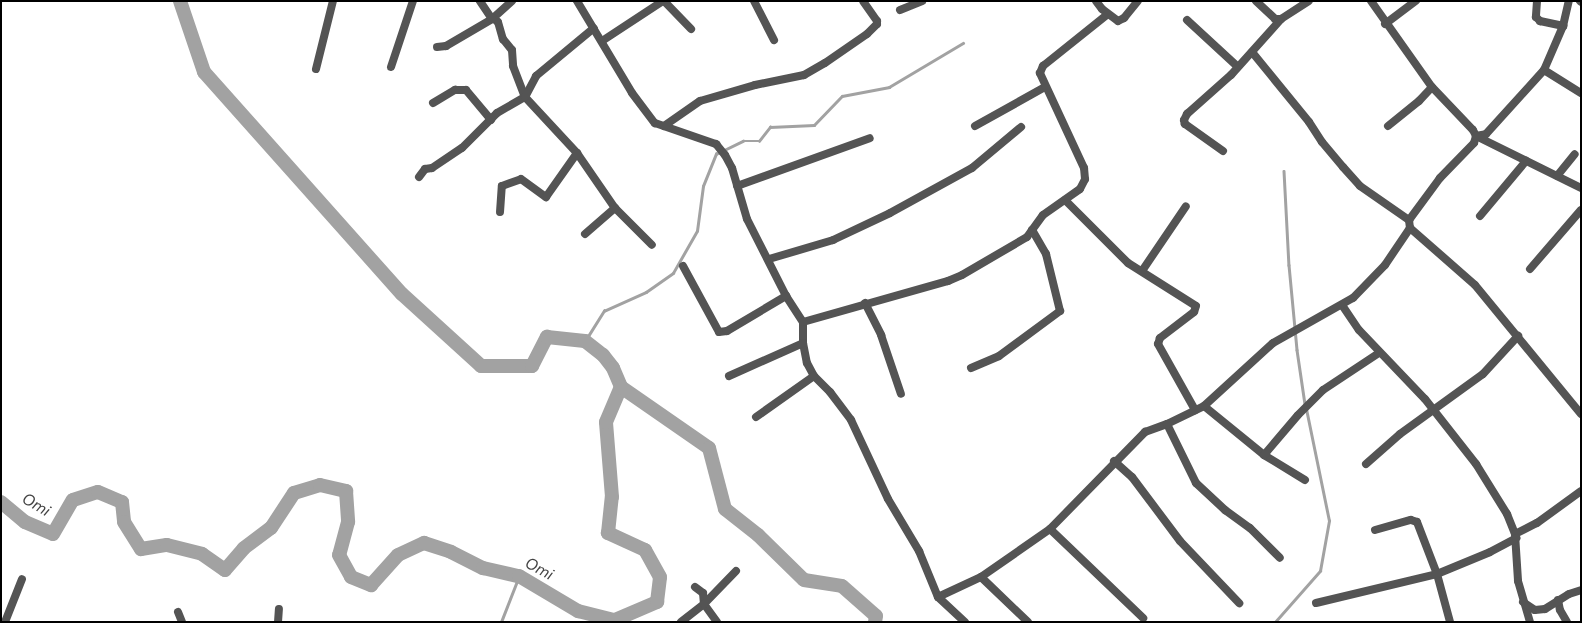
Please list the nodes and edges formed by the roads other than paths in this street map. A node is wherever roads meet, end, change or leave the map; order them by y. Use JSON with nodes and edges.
{"nodes":[{"id":1,"x":333,"y":1,"type":"edge"},
{"id":2,"x":413,"y":1,"type":"edge"},
{"id":3,"x":480,"y":1,"type":"edge"},
{"id":4,"x":512,"y":1,"type":"edge"},
{"id":5,"x":577,"y":1,"type":"edge"},
{"id":6,"x":664,"y":1,"type":"edge"},
{"id":7,"x":754,"y":1,"type":"edge"},
{"id":8,"x":863,"y":1,"type":"edge"},
{"id":9,"x":922,"y":1,"type":"edge"},
{"id":10,"x":1096,"y":1,"type":"edge"},
{"id":11,"x":1138,"y":1,"type":"edge"},
{"id":12,"x":1256,"y":1,"type":"edge"},
{"id":13,"x":1309,"y":1,"type":"edge"},
{"id":14,"x":1371,"y":1,"type":"edge"},
{"id":15,"x":1416,"y":1,"type":"edge"},
{"id":16,"x":1536,"y":1,"type":"edge"},
{"id":17,"x":1569,"y":1,"type":"edge"},
{"id":18,"x":900,"y":10,"type":"dead end"},
{"id":19,"x":1108,"y":14,"type":"junction"},
{"id":20,"x":1282,"y":19,"type":"junction"},
{"id":21,"x":1187,"y":20,"type":"dead end"},
{"id":22,"x":1385,"y":24,"type":"junction"},
{"id":23,"x":1563,"y":26,"type":"junction"},
{"id":24,"x":594,"y":28,"type":"junction"},
{"id":25,"x":691,"y":29,"type":"dead end"},
{"id":26,"x":774,"y":40,"type":"dead end"},
{"id":27,"x":602,"y":41,"type":"junction"},
{"id":28,"x":437,"y":47,"type":"dead end"},
{"id":29,"x":1252,"y":52,"type":"junction"},
{"id":30,"x":391,"y":67,"type":"dead end"},
{"id":31,"x":1238,"y":67,"type":"junction"},
{"id":32,"x":316,"y":69,"type":"dead end"},
{"id":33,"x":1544,"y":70,"type":"junction"},
{"id":34,"x":1045,"y":87,"type":"junction"},
{"id":35,"x":1432,"y":87,"type":"junction"},
{"id":36,"x":1581,"y":93,"type":"edge"},
{"id":37,"x":525,"y":97,"type":"junction"},
{"id":38,"x":432,"y":103,"type":"dead end"},
{"id":39,"x":491,"y":120,"type":"junction"},
{"id":40,"x":664,"y":126,"type":"junction"},
{"id":41,"x":975,"y":126,"type":"dead end"},
{"id":42,"x":1388,"y":126,"type":"dead end"},
{"id":43,"x":1021,"y":127,"type":"dead end"},
{"id":44,"x":1476,"y":136,"type":"junction"},
{"id":45,"x":870,"y":138,"type":"dead end"},
{"id":46,"x":1223,"y":151,"type":"dead end"},
{"id":47,"x":577,"y":153,"type":"junction"},
{"id":48,"x":1574,"y":154,"type":"dead end"},
{"id":49,"x":1526,"y":161,"type":"junction"},
{"id":50,"x":1557,"y":176,"type":"junction"},
{"id":51,"x":419,"y":177,"type":"dead end"},
{"id":52,"x":737,"y":186,"type":"junction"},
{"id":53,"x":1581,"y":188,"type":"edge"},
{"id":54,"x":1065,"y":200,"type":"junction"},
{"id":55,"x":1186,"y":206,"type":"dead end"},
{"id":56,"x":615,"y":208,"type":"junction"},
{"id":57,"x":1581,"y":210,"type":"edge"},
{"id":58,"x":500,"y":212,"type":"dead end"},
{"id":59,"x":1480,"y":216,"type":"dead end"},
{"id":60,"x":1409,"y":224,"type":"junction"},
{"id":61,"x":1032,"y":230,"type":"junction"},
{"id":62,"x":585,"y":234,"type":"dead end"},
{"id":63,"x":652,"y":246,"type":"dead end"},
{"id":64,"x":769,"y":260,"type":"junction"},
{"id":65,"x":683,"y":266,"type":"dead end"},
{"id":66,"x":1530,"y":269,"type":"dead end"},
{"id":67,"x":1142,"y":271,"type":"junction"},
{"id":68,"x":786,"y":296,"type":"junction"},
{"id":69,"x":865,"y":303,"type":"junction"},
{"id":70,"x":1342,"y":305,"type":"junction"},
{"id":71,"x":803,"y":322,"type":"junction"},
{"id":72,"x":1518,"y":336,"type":"junction"},
{"id":73,"x":803,"y":343,"type":"junction"},
{"id":74,"x":1379,"y":353,"type":"junction"},
{"id":75,"x":970,"y":368,"type":"dead end"},
{"id":76,"x":729,"y":376,"type":"dead end"},
{"id":77,"x":814,"y":376,"type":"junction"},
{"id":78,"x":901,"y":394,"type":"dead end"},
{"id":79,"x":1204,"y":406,"type":"junction"},
{"id":80,"x":1195,"y":410,"type":"junction"},
{"id":81,"x":1434,"y":411,"type":"junction"},
{"id":82,"x":1581,"y":414,"type":"edge"},
{"id":83,"x":756,"y":417,"type":"dead end"},
{"id":84,"x":1167,"y":424,"type":"junction"},
{"id":85,"x":1264,"y":455,"type":"junction"},
{"id":86,"x":1114,"y":461,"type":"junction"},
{"id":87,"x":1366,"y":464,"type":"dead end"},
{"id":88,"x":1305,"y":480,"type":"dead end"},
{"id":89,"x":1581,"y":491,"type":"edge"},
{"id":90,"x":1050,"y":529,"type":"junction"},
{"id":91,"x":1375,"y":530,"type":"dead end"},
{"id":92,"x":1516,"y":536,"type":"junction"},
{"id":93,"x":1280,"y":558,"type":"dead end"},
{"id":94,"x":736,"y":571,"type":"dead end"},
{"id":95,"x":1437,"y":574,"type":"junction"},
{"id":96,"x":981,"y":577,"type":"junction"},
{"id":97,"x":22,"y":579,"type":"dead end"},
{"id":98,"x":695,"y":586,"type":"dead end"},
{"id":99,"x":1581,"y":590,"type":"edge"},
{"id":100,"x":938,"y":596,"type":"junction"},
{"id":101,"x":1558,"y":600,"type":"junction"},
{"id":102,"x":1523,"y":602,"type":"junction"},
{"id":103,"x":1239,"y":603,"type":"dead end"},
{"id":104,"x":1316,"y":603,"type":"dead end"},
{"id":105,"x":704,"y":604,"type":"junction"},
{"id":106,"x":279,"y":609,"type":"dead end"},
{"id":107,"x":178,"y":612,"type":"dead end"},
{"id":108,"x":1143,"y":618,"type":"dead end"},
{"id":109,"x":5,"y":622,"type":"edge"},
{"id":110,"x":182,"y":622,"type":"edge"},
{"id":111,"x":278,"y":622,"type":"edge"},
{"id":112,"x":681,"y":622,"type":"edge"},
{"id":113,"x":717,"y":622,"type":"edge"},
{"id":114,"x":965,"y":622,"type":"edge"},
{"id":115,"x":1028,"y":622,"type":"edge"},
{"id":116,"x":1450,"y":622,"type":"edge"},
{"id":117,"x":1530,"y":622,"type":"edge"},
{"id":118,"x":1567,"y":622,"type":"edge"}],
"edges":[{"from":1,"to":32,"type":"street"},
{"from":2,"to":30,"type":"street"},
{"from":3,"to":28,"type":"street"},
{"from":4,"to":37,"type":"street"},
{"from":5,"to":24,"type":"street"},
{"from":6,"to":25,"type":"street"},
{"from":6,"to":27,"type":"street"},
{"from":7,"to":26,"type":"street"},
{"from":8,"to":40,"type":"street"},
{"from":9,"to":18,"type":"street"},
{"from":10,"to":19,"type":"street"},
{"from":11,"to":19,"type":"street"},
{"from":12,"to":20,"type":"street"},
{"from":13,"to":20,"type":"street"},
{"from":14,"to":22,"type":"street"},
{"from":15,"to":22,"type":"street"},
{"from":16,"to":23,"type":"street"},
{"from":17,"to":23,"type":"street"},
{"from":19,"to":34,"type":"street"},
{"from":20,"to":29,"type":"street"},
{"from":21,"to":31,"type":"street"},
{"from":22,"to":35,"type":"street"},
{"from":23,"to":33,"type":"street"},
{"from":24,"to":27,"type":"street"},
{"from":24,"to":37,"type":"street"},
{"from":27,"to":40,"type":"street"},
{"from":29,"to":31,"type":"street"},
{"from":29,"to":60,"type":"street"},
{"from":31,"to":46,"type":"street"},
{"from":33,"to":36,"type":"street"},
{"from":33,"to":44,"type":"street"},
{"from":34,"to":41,"type":"street"},
{"from":34,"to":54,"type":"street"},
{"from":35,"to":42,"type":"street"},
{"from":35,"to":44,"type":"street"},
{"from":37,"to":39,"type":"street"},
{"from":37,"to":47,"type":"street"},
{"from":38,"to":39,"type":"street"},
{"from":39,"to":51,"type":"street"},
{"from":40,"to":52,"type":"street"},
{"from":43,"to":64,"type":"street"},
{"from":44,"to":49,"type":"street"},
{"from":44,"to":60,"type":"street"},
{"from":45,"to":52,"type":"street"},
{"from":47,"to":56,"type":"street"},
{"from":47,"to":58,"type":"street"},
{"from":48,"to":50,"type":"street"},
{"from":49,"to":50,"type":"street"},
{"from":49,"to":59,"type":"street"},
{"from":50,"to":53,"type":"street"},
{"from":52,"to":64,"type":"street"},
{"from":54,"to":61,"type":"street"},
{"from":54,"to":67,"type":"street"},
{"from":55,"to":67,"type":"street"},
{"from":56,"to":62,"type":"street"},
{"from":56,"to":63,"type":"street"},
{"from":57,"to":66,"type":"street"},
{"from":60,"to":70,"type":"street"},
{"from":60,"to":72,"type":"street"},
{"from":61,"to":69,"type":"street"},
{"from":61,"to":75,"type":"street"},
{"from":64,"to":68,"type":"street"},
{"from":65,"to":68,"type":"street"},
{"from":67,"to":80,"type":"street"},
{"from":68,"to":71,"type":"street"},
{"from":69,"to":71,"type":"street"},
{"from":69,"to":78,"type":"street"},
{"from":70,"to":74,"type":"street"},
{"from":70,"to":79,"type":"street"},
{"from":71,"to":73,"type":"street"},
{"from":72,"to":81,"type":"street"},
{"from":72,"to":82,"type":"street"},
{"from":73,"to":76,"type":"street"},
{"from":73,"to":77,"type":"street"},
{"from":74,"to":81,"type":"street"},
{"from":74,"to":85,"type":"street"},
{"from":77,"to":83,"type":"street"},
{"from":77,"to":100,"type":"street"},
{"from":79,"to":80,"type":"street"},
{"from":79,"to":85,"type":"street"},
{"from":80,"to":84,"type":"street"},
{"from":81,"to":87,"type":"street"},
{"from":81,"to":92,"type":"street"},
{"from":84,"to":86,"type":"street"},
{"from":84,"to":93,"type":"street"},
{"from":85,"to":88,"type":"street"},
{"from":86,"to":90,"type":"street"},
{"from":86,"to":103,"type":"street"},
{"from":89,"to":92,"type":"street"},
{"from":90,"to":96,"type":"street"},
{"from":90,"to":108,"type":"street"},
{"from":91,"to":95,"type":"street"},
{"from":92,"to":95,"type":"street"},
{"from":92,"to":102,"type":"street"},
{"from":94,"to":105,"type":"street"},
{"from":95,"to":104,"type":"street"},
{"from":95,"to":116,"type":"street"},
{"from":96,"to":100,"type":"street"},
{"from":96,"to":115,"type":"street"},
{"from":97,"to":109,"type":"street"},
{"from":98,"to":105,"type":"street"},
{"from":99,"to":101,"type":"street"},
{"from":100,"to":114,"type":"street"},
{"from":101,"to":102,"type":"street"},
{"from":101,"to":118,"type":"street"},
{"from":102,"to":117,"type":"street"},
{"from":105,"to":112,"type":"street"},
{"from":105,"to":113,"type":"street"},
{"from":106,"to":111,"type":"street"},
{"from":107,"to":110,"type":"street"}]}
